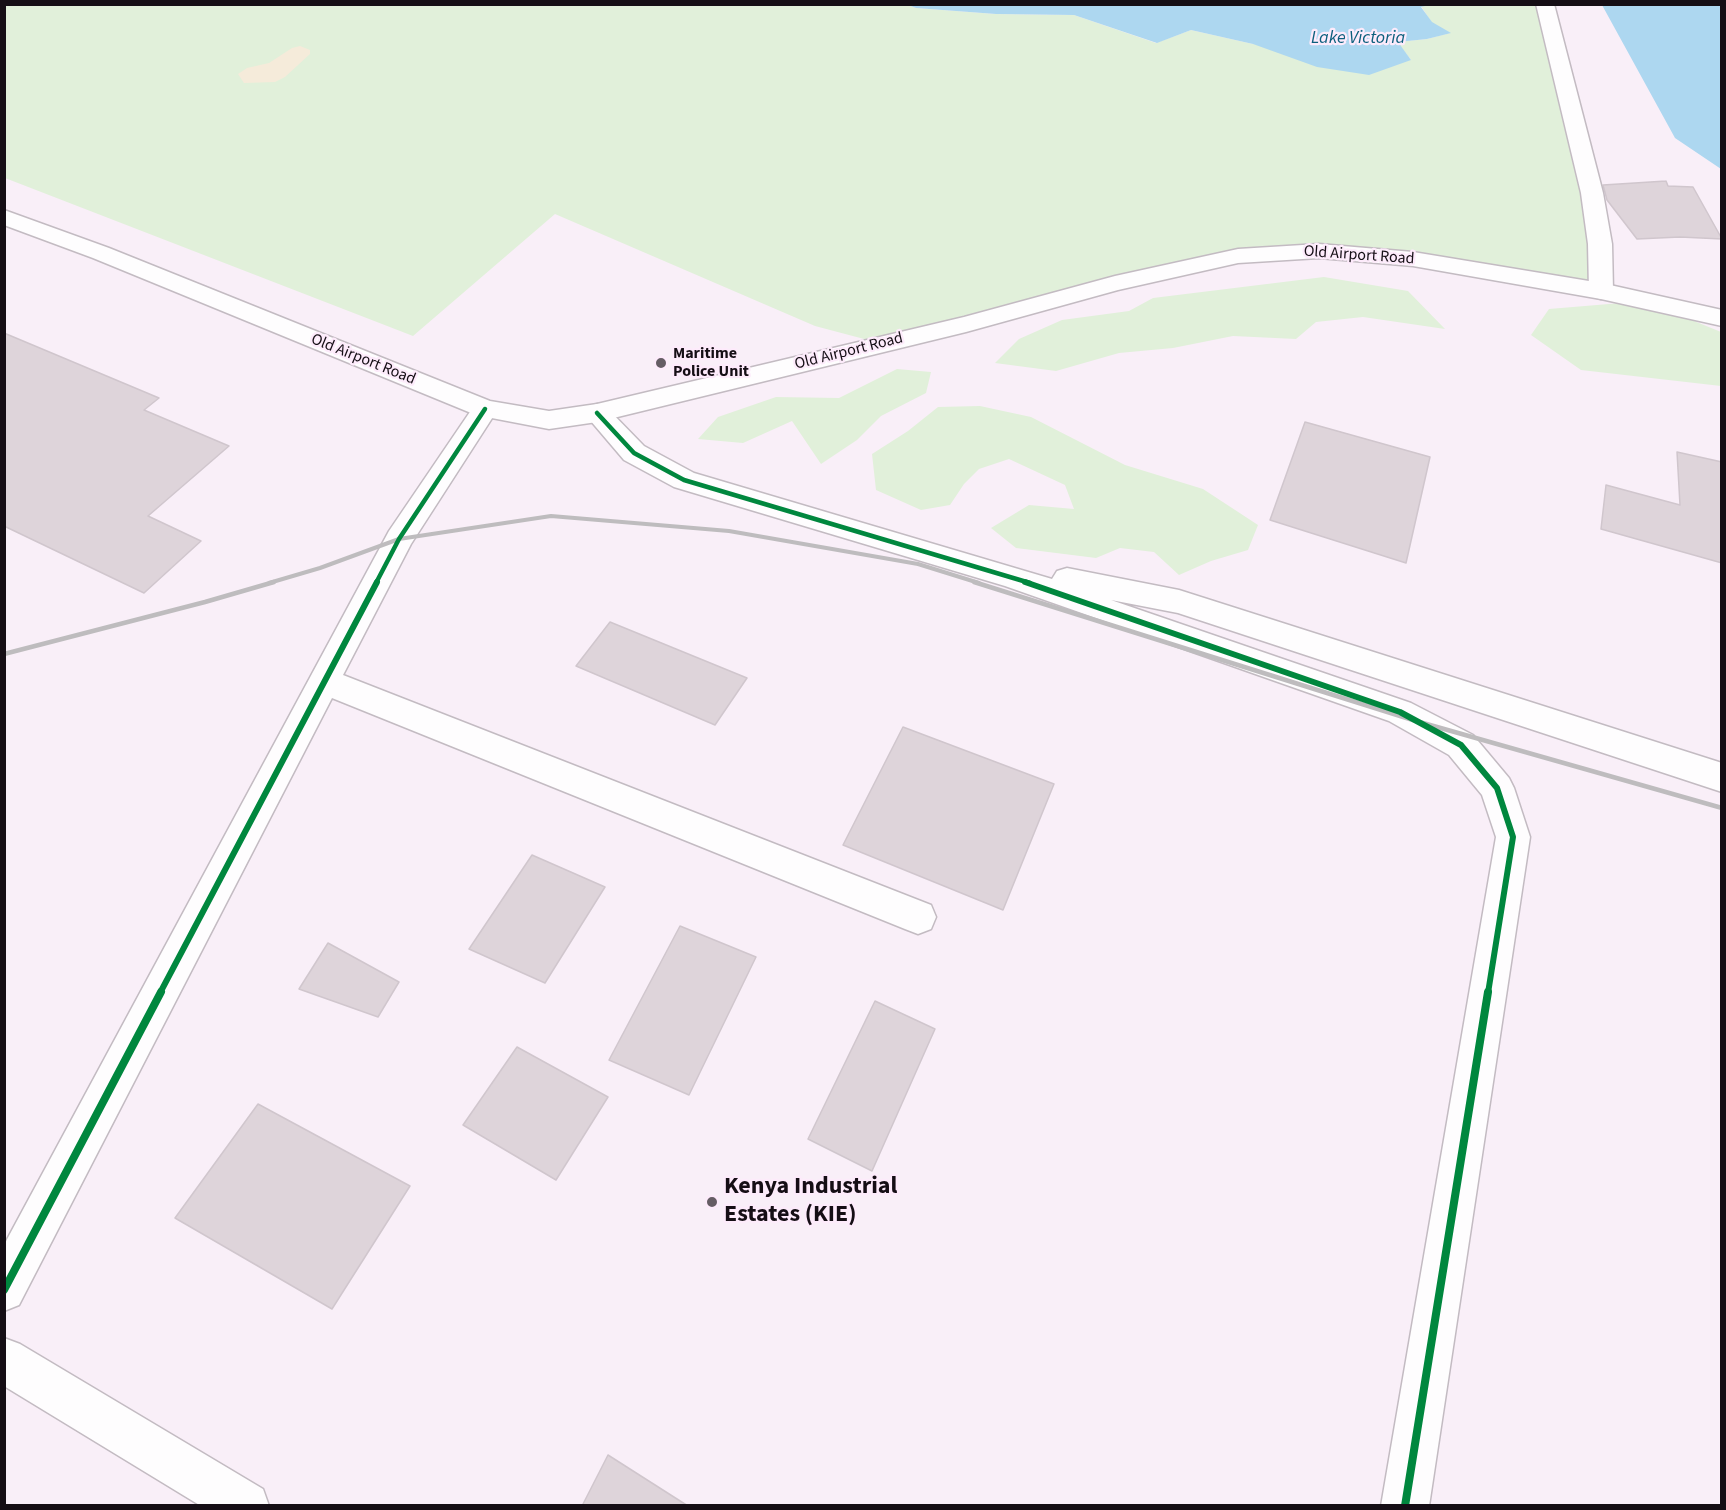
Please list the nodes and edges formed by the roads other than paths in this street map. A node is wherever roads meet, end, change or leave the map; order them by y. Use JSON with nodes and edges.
{"nodes":[{"id":1,"x":1545,"y":4,"type":"edge"},
{"id":2,"x":4,"y":217,"type":"edge"},
{"id":3,"x":1601,"y":291,"type":"junction"},
{"id":4,"x":1722,"y":318,"type":"edge"},
{"id":5,"x":485,"y":409,"type":"junction"},
{"id":6,"x":597,"y":413,"type":"junction"},
{"id":7,"x":1012,"y":577,"type":"junction"},
{"id":8,"x":324,"y":681,"type":"junction"},
{"id":9,"x":1722,"y":778,"type":"edge"},
{"id":10,"x":918,"y":917,"type":"dead end"},
{"id":11,"x":4,"y":1290,"type":"edge"},
{"id":12,"x":4,"y":1360,"type":"edge"},
{"id":13,"x":246,"y":1506,"type":"edge"},
{"id":14,"x":1405,"y":1506,"type":"edge"}],
"edges":[{"from":1,"to":3,"type":"street"},
{"from":2,"to":5,"type":"street","name":"Old Airport Road"},
{"from":3,"to":4,"type":"street","name":"Old Airport Road"},
{"from":3,"to":6,"type":"street","name":"Old Airport Road"},
{"from":5,"to":6,"type":"street","name":"Old Airport Road"},
{"from":5,"to":8,"type":"street"},
{"from":6,"to":7,"type":"street"},
{"from":7,"to":9,"type":"street"},
{"from":7,"to":14,"type":"street"},
{"from":8,"to":10,"type":"street"},
{"from":8,"to":11,"type":"street"},
{"from":12,"to":13,"type":"street"}]}
